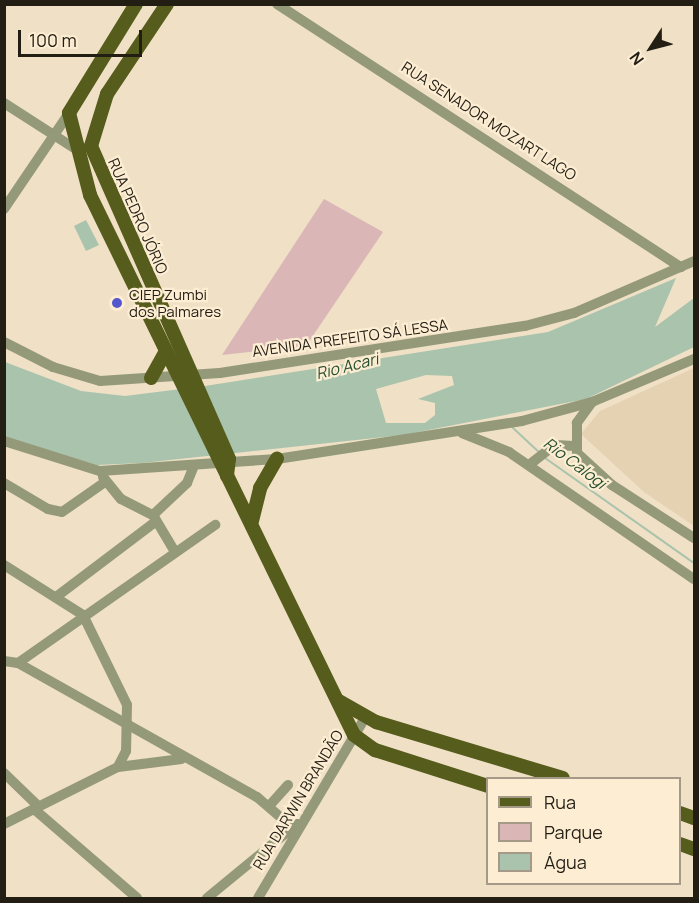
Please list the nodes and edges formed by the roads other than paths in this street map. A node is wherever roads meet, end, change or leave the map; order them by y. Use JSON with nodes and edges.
{"nodes":[{"id":1,"x":136,"y":4,"type":"edge"},
{"id":2,"x":166,"y":4,"type":"edge"},
{"id":3,"x":277,"y":4,"type":"edge"},
{"id":4,"x":98,"y":63,"type":"junction"},
{"id":5,"x":118,"y":74,"type":"junction"},
{"id":6,"x":4,"y":103,"type":"edge"},
{"id":7,"x":69,"y":113,"type":"junction"},
{"id":8,"x":54,"y":134,"type":"junction"},
{"id":9,"x":74,"y":148,"type":"junction"},
{"id":10,"x":4,"y":209,"type":"edge"},
{"id":11,"x":694,"y":261,"type":"edge"},
{"id":12,"x":681,"y":267,"type":"junction"},
{"id":13,"x":4,"y":342,"type":"edge"},
{"id":14,"x":165,"y":353,"type":"junction"},
{"id":15,"x":694,"y":359,"type":"edge"},
{"id":16,"x":152,"y":378,"type":"junction"},
{"id":17,"x":186,"y":378,"type":"junction"},
{"id":18,"x":592,"y":402,"type":"junction"},
{"id":19,"x":459,"y":432,"type":"junction"},
{"id":20,"x":4,"y":441,"type":"edge"},
{"id":21,"x":574,"y":446,"type":"junction"},
{"id":22,"x":277,"y":459,"type":"junction"},
{"id":23,"x":224,"y":465,"type":"junction"},
{"id":24,"x":529,"y":465,"type":"junction"},
{"id":25,"x":193,"y":468,"type":"junction"},
{"id":26,"x":100,"y":471,"type":"junction"},
{"id":27,"x":105,"y":482,"type":"junction"},
{"id":28,"x":4,"y":483,"type":"edge"},
{"id":29,"x":153,"y":519,"type":"junction"},
{"id":30,"x":252,"y":521,"type":"junction"},
{"id":31,"x":215,"y":525,"type":"dead end"},
{"id":32,"x":694,"y":538,"type":"edge"},
{"id":33,"x":175,"y":552,"type":"junction"},
{"id":34,"x":4,"y":565,"type":"edge"},
{"id":35,"x":694,"y":579,"type":"edge"},
{"id":36,"x":56,"y":597,"type":"junction"},
{"id":37,"x":83,"y":615,"type":"junction"},
{"id":38,"x":4,"y":661,"type":"edge"},
{"id":39,"x":18,"y":663,"type":"junction"},
{"id":40,"x":336,"y":698,"type":"junction"},
{"id":41,"x":365,"y":718,"type":"junction"},
{"id":42,"x":129,"y":726,"type":"junction"},
{"id":43,"x":354,"y":735,"type":"junction"},
{"id":44,"x":181,"y":759,"type":"junction"},
{"id":45,"x":118,"y":767,"type":"junction"},
{"id":46,"x":4,"y":773,"type":"edge"},
{"id":47,"x":559,"y":777,"type":"edge"},
{"id":48,"x":288,"y":785,"type":"dead end"},
{"id":49,"x":486,"y":785,"type":"edge"},
{"id":50,"x":270,"y":805,"type":"junction"},
{"id":51,"x":36,"y":807,"type":"junction"},
{"id":52,"x":302,"y":820,"type":"junction"},
{"id":53,"x":4,"y":824,"type":"edge"},
{"id":54,"x":292,"y":827,"type":"junction"},
{"id":55,"x":137,"y":898,"type":"edge"},
{"id":56,"x":207,"y":898,"type":"edge"},
{"id":57,"x":258,"y":898,"type":"edge"}],
"edges":[{"from":1,"to":4,"type":"main road"},
{"from":2,"to":5,"type":"main road","name":"RUA PEDRO JÓRIO"},
{"from":3,"to":12,"type":"street","name":"RUA SENADOR MOZART LAGO"},
{"from":4,"to":5,"type":"main road"},
{"from":4,"to":7,"type":"main road"},
{"from":5,"to":17,"type":"main road","name":"RUA PEDRO JÓRIO"},
{"from":6,"to":8,"type":"street"},
{"from":7,"to":8,"type":"street"},
{"from":7,"to":9,"type":"main road"},
{"from":8,"to":9,"type":"street"},
{"from":8,"to":10,"type":"street"},
{"from":9,"to":14,"type":"main road"},
{"from":11,"to":12,"type":"street","name":"AVENIDA PREFEITO SÁ LESSA"},
{"from":12,"to":17,"type":"street","name":"AVENIDA PREFEITO SÁ LESSA"},
{"from":13,"to":16,"type":"street","name":"AVENIDA PREFEITO SÁ LESSA"},
{"from":14,"to":16,"type":"main road"},
{"from":14,"to":17,"type":"main road"},
{"from":15,"to":18,"type":"street"},
{"from":16,"to":17,"type":"street","name":"AVENIDA PREFEITO SÁ LESSA"},
{"from":17,"to":23,"type":"main road"},
{"from":18,"to":19,"type":"street"},
{"from":18,"to":21,"type":"street"},
{"from":19,"to":22,"type":"street"},
{"from":19,"to":24,"type":"street"},
{"from":20,"to":26,"type":"street"},
{"from":21,"to":24,"type":"street"},
{"from":21,"to":32,"type":"street"},
{"from":22,"to":23,"type":"street"},
{"from":22,"to":30,"type":"main road"},
{"from":23,"to":25,"type":"street"},
{"from":23,"to":30,"type":"main road"},
{"from":24,"to":35,"type":"street"},
{"from":25,"to":26,"type":"street"},
{"from":25,"to":29,"type":"street"},
{"from":26,"to":27,"type":"street"},
{"from":27,"to":28,"type":"street"},
{"from":27,"to":29,"type":"street"},
{"from":29,"to":33,"type":"street"},
{"from":29,"to":36,"type":"street"},
{"from":30,"to":40,"type":"main road"},
{"from":31,"to":33,"type":"street"},
{"from":33,"to":37,"type":"street"},
{"from":34,"to":36,"type":"street"},
{"from":36,"to":37,"type":"street"},
{"from":37,"to":39,"type":"street"},
{"from":37,"to":42,"type":"street"},
{"from":38,"to":39,"type":"street"},
{"from":39,"to":42,"type":"street"},
{"from":40,"to":41,"type":"main road"},
{"from":40,"to":43,"type":"main road"},
{"from":41,"to":43,"type":"street","name":"RUA DARWIN BRANDÃO"},
{"from":41,"to":47,"type":"main road"},
{"from":42,"to":44,"type":"street"},
{"from":42,"to":45,"type":"street"},
{"from":43,"to":49,"type":"main road"},
{"from":43,"to":52,"type":"street","name":"RUA DARWIN BRANDÃO"},
{"from":44,"to":45,"type":"street"},
{"from":44,"to":50,"type":"street"},
{"from":45,"to":51,"type":"street"},
{"from":46,"to":51,"type":"street"},
{"from":48,"to":50,"type":"street"},
{"from":50,"to":54,"type":"street"},
{"from":51,"to":53,"type":"street"},
{"from":51,"to":55,"type":"street"},
{"from":52,"to":54,"type":"street"},
{"from":52,"to":57,"type":"street","name":"RUA DARWIN BRANDÃO"},
{"from":54,"to":56,"type":"street"}]}
